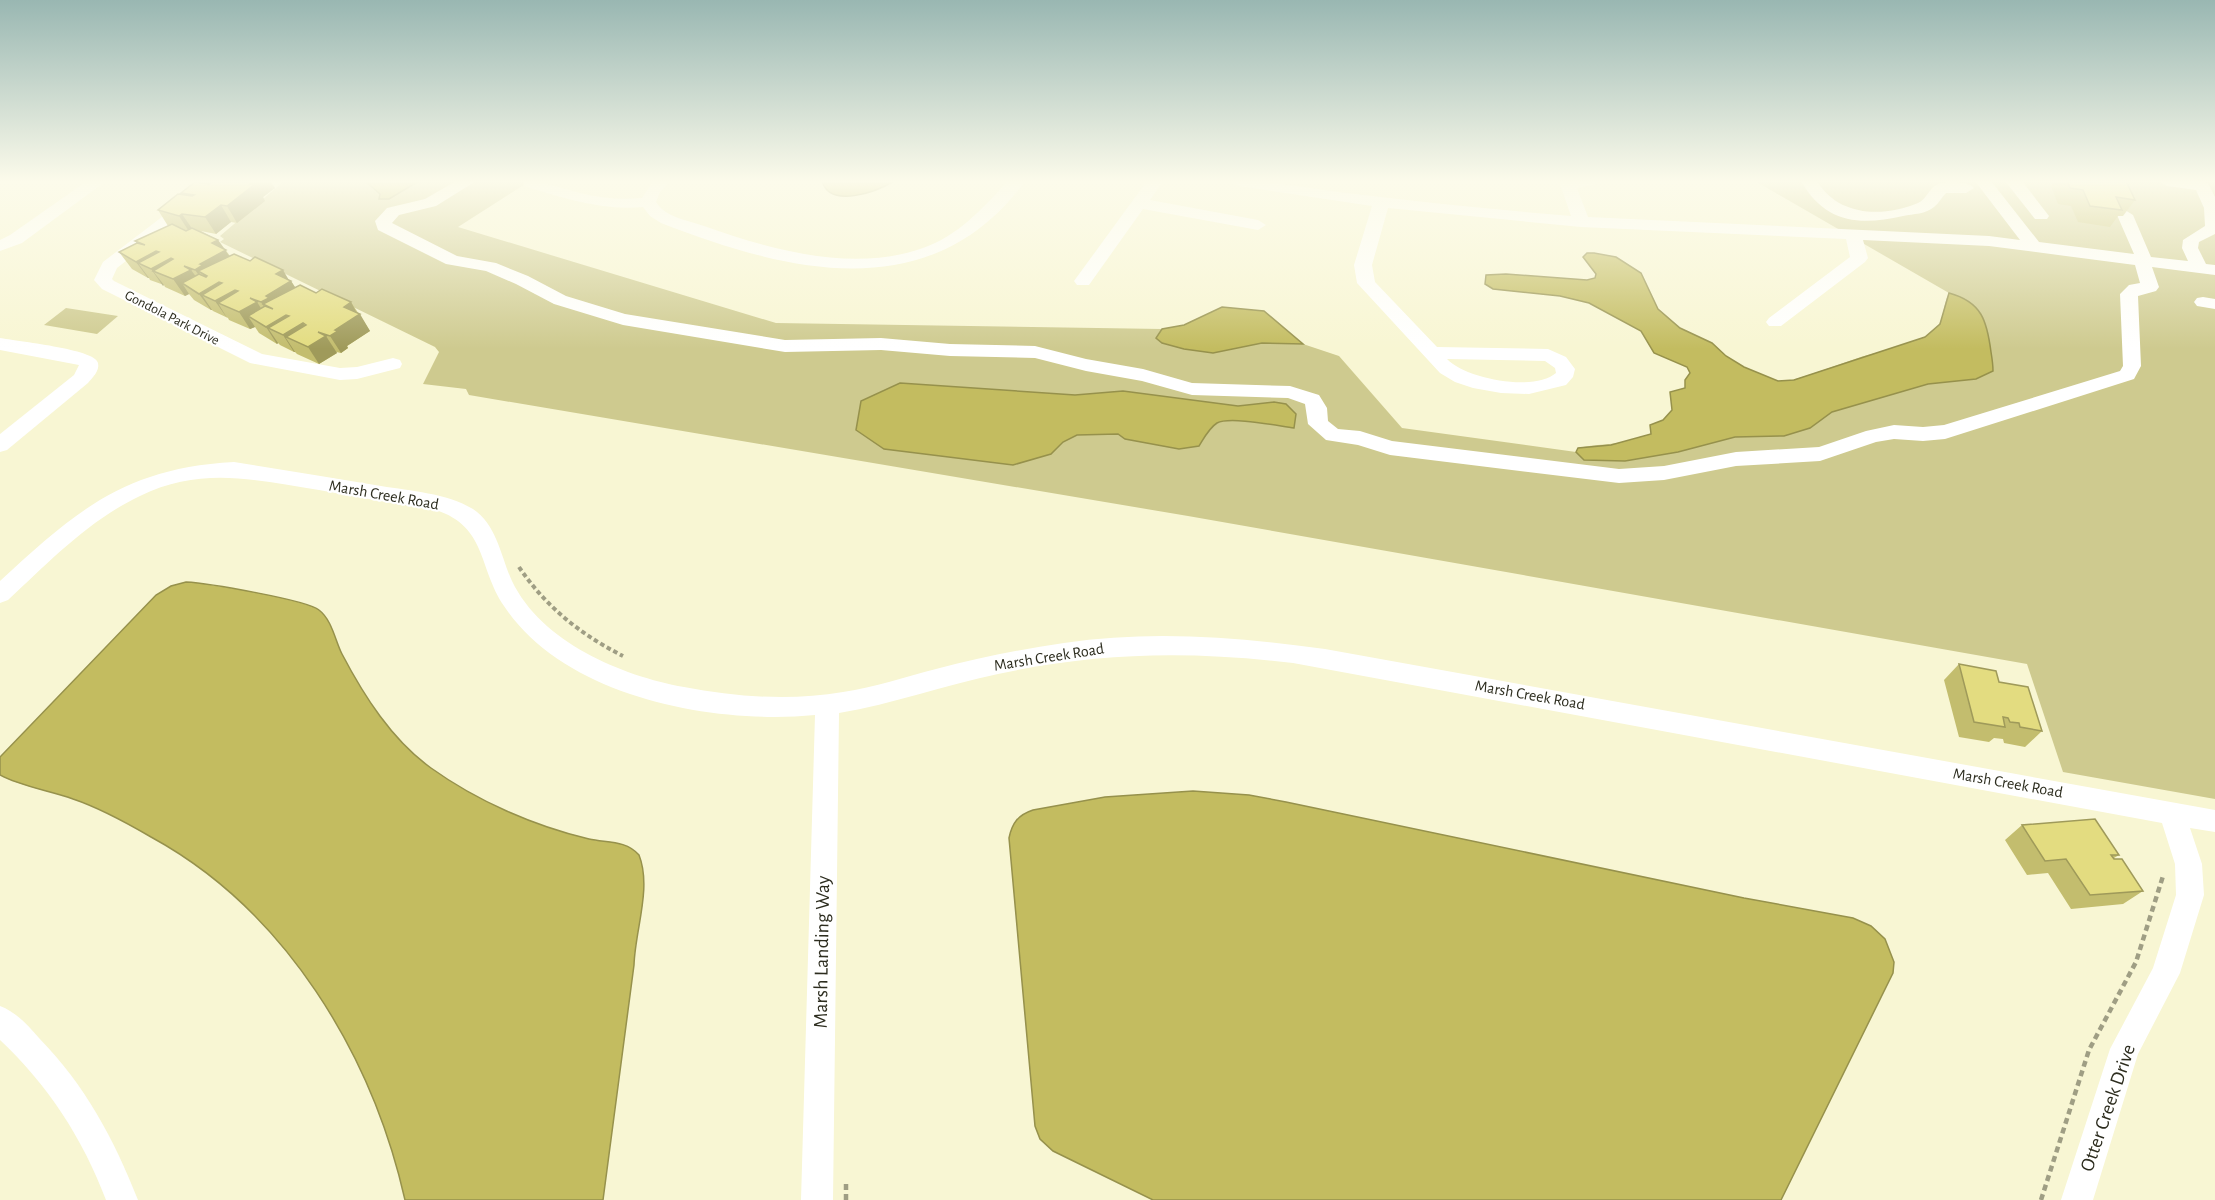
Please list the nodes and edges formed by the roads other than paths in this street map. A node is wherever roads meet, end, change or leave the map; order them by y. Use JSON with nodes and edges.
{"nodes":[{"id":1,"x":19,"y":237,"type":"edge"},
{"id":2,"x":146,"y":237,"type":"edge"},
{"id":3,"x":406,"y":237,"type":"edge"},
{"id":4,"x":720,"y":237,"type":"edge"},
{"id":5,"x":959,"y":237,"type":"edge"},
{"id":6,"x":1115,"y":237,"type":"edge"},
{"id":7,"x":1371,"y":237,"type":"edge"},
{"id":8,"x":1854,"y":237,"type":"edge"},
{"id":9,"x":1889,"y":237,"type":"edge"},
{"id":10,"x":2009,"y":237,"type":"edge"},
{"id":11,"x":2026,"y":237,"type":"edge"},
{"id":12,"x":2134,"y":237,"type":"edge"},
{"id":13,"x":2196,"y":237,"type":"edge"},
{"id":14,"x":2015,"y":244,"type":"junction"},
{"id":15,"x":0,"y":246,"type":"edge"},
{"id":16,"x":2033,"y":246,"type":"junction"},
{"id":17,"x":2143,"y":261,"type":"junction"},
{"id":18,"x":2208,"y":269,"type":"edge"},
{"id":19,"x":1083,"y":281,"type":"dead end"},
{"id":20,"x":1775,"y":322,"type":"dead end"},
{"id":21,"x":0,"y":344,"type":"edge"},
{"id":22,"x":1432,"y":353,"type":"junction"},
{"id":23,"x":393,"y":364,"type":"dead end"},
{"id":24,"x":0,"y":445,"type":"edge"},
{"id":25,"x":0,"y":594,"type":"edge"},
{"id":26,"x":827,"y":705,"type":"junction"},
{"id":27,"x":2172,"y":813,"type":"junction"},
{"id":28,"x":2215,"y":821,"type":"edge"},
{"id":29,"x":0,"y":1020,"type":"edge"},
{"id":30,"x":123,"y":1200,"type":"edge"},
{"id":31,"x":817,"y":1200,"type":"edge"},
{"id":32,"x":2077,"y":1200,"type":"edge"}],
"edges":[{"from":1,"to":15,"type":"street"},
{"from":2,"to":23,"type":"street","name":"Gondola Park Drive"},
{"from":3,"to":17,"type":"street"},
{"from":4,"to":5,"type":"street"},
{"from":6,"to":19,"type":"street"},
{"from":7,"to":22,"type":"street"},
{"from":8,"to":20,"type":"street"},
{"from":9,"to":14,"type":"street"},
{"from":10,"to":14,"type":"street"},
{"from":11,"to":16,"type":"street"},
{"from":12,"to":17,"type":"street"},
{"from":13,"to":18,"type":"street"},
{"from":14,"to":16,"type":"street"},
{"from":16,"to":17,"type":"street"},
{"from":17,"to":18,"type":"street"},
{"from":21,"to":24,"type":"street"},
{"from":22,"to":22,"type":"street"},
{"from":25,"to":26,"type":"street","name":"Marsh Creek Road"},
{"from":26,"to":27,"type":"street","name":"Marsh Creek Road"},
{"from":26,"to":31,"type":"street","name":"Marsh Landing Way"},
{"from":27,"to":28,"type":"street","name":"Marsh Creek Road"},
{"from":27,"to":32,"type":"street","name":"Otter Creek Drive"},
{"from":29,"to":30,"type":"street"}]}
